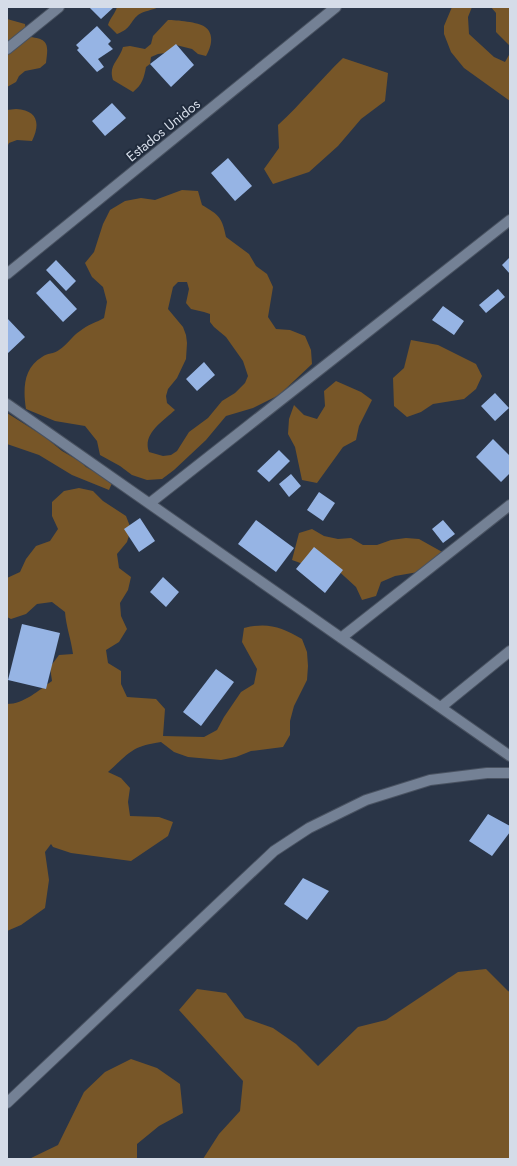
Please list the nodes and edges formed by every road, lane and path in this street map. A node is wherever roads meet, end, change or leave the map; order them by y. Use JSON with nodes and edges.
{"nodes":[{"id":1,"x":59,"y":7,"type":"edge"},
{"id":2,"x":336,"y":7,"type":"edge"},
{"id":3,"x":7,"y":49,"type":"edge"},
{"id":4,"x":510,"y":220,"type":"edge"},
{"id":5,"x":7,"y":274,"type":"edge"},
{"id":6,"x":7,"y":404,"type":"edge"},
{"id":7,"x":150,"y":503,"type":"junction"},
{"id":8,"x":510,"y":505,"type":"edge"},
{"id":9,"x":341,"y":638,"type":"junction"},
{"id":10,"x":510,"y":651,"type":"edge"},
{"id":11,"x":441,"y":707,"type":"junction"},
{"id":12,"x":510,"y":756,"type":"edge"},
{"id":13,"x":510,"y":773,"type":"edge"},
{"id":14,"x":7,"y":1103,"type":"edge"}],
"edges":[{"from":1,"to":3,"type":"street"},
{"from":2,"to":5,"type":"street","name":"Estados Unidos"},
{"from":4,"to":7,"type":"street"},
{"from":6,"to":7,"type":"street"},
{"from":7,"to":9,"type":"street"},
{"from":8,"to":9,"type":"street"},
{"from":9,"to":11,"type":"street"},
{"from":10,"to":11,"type":"street"},
{"from":11,"to":12,"type":"street"},
{"from":13,"to":14,"type":"street"}]}
